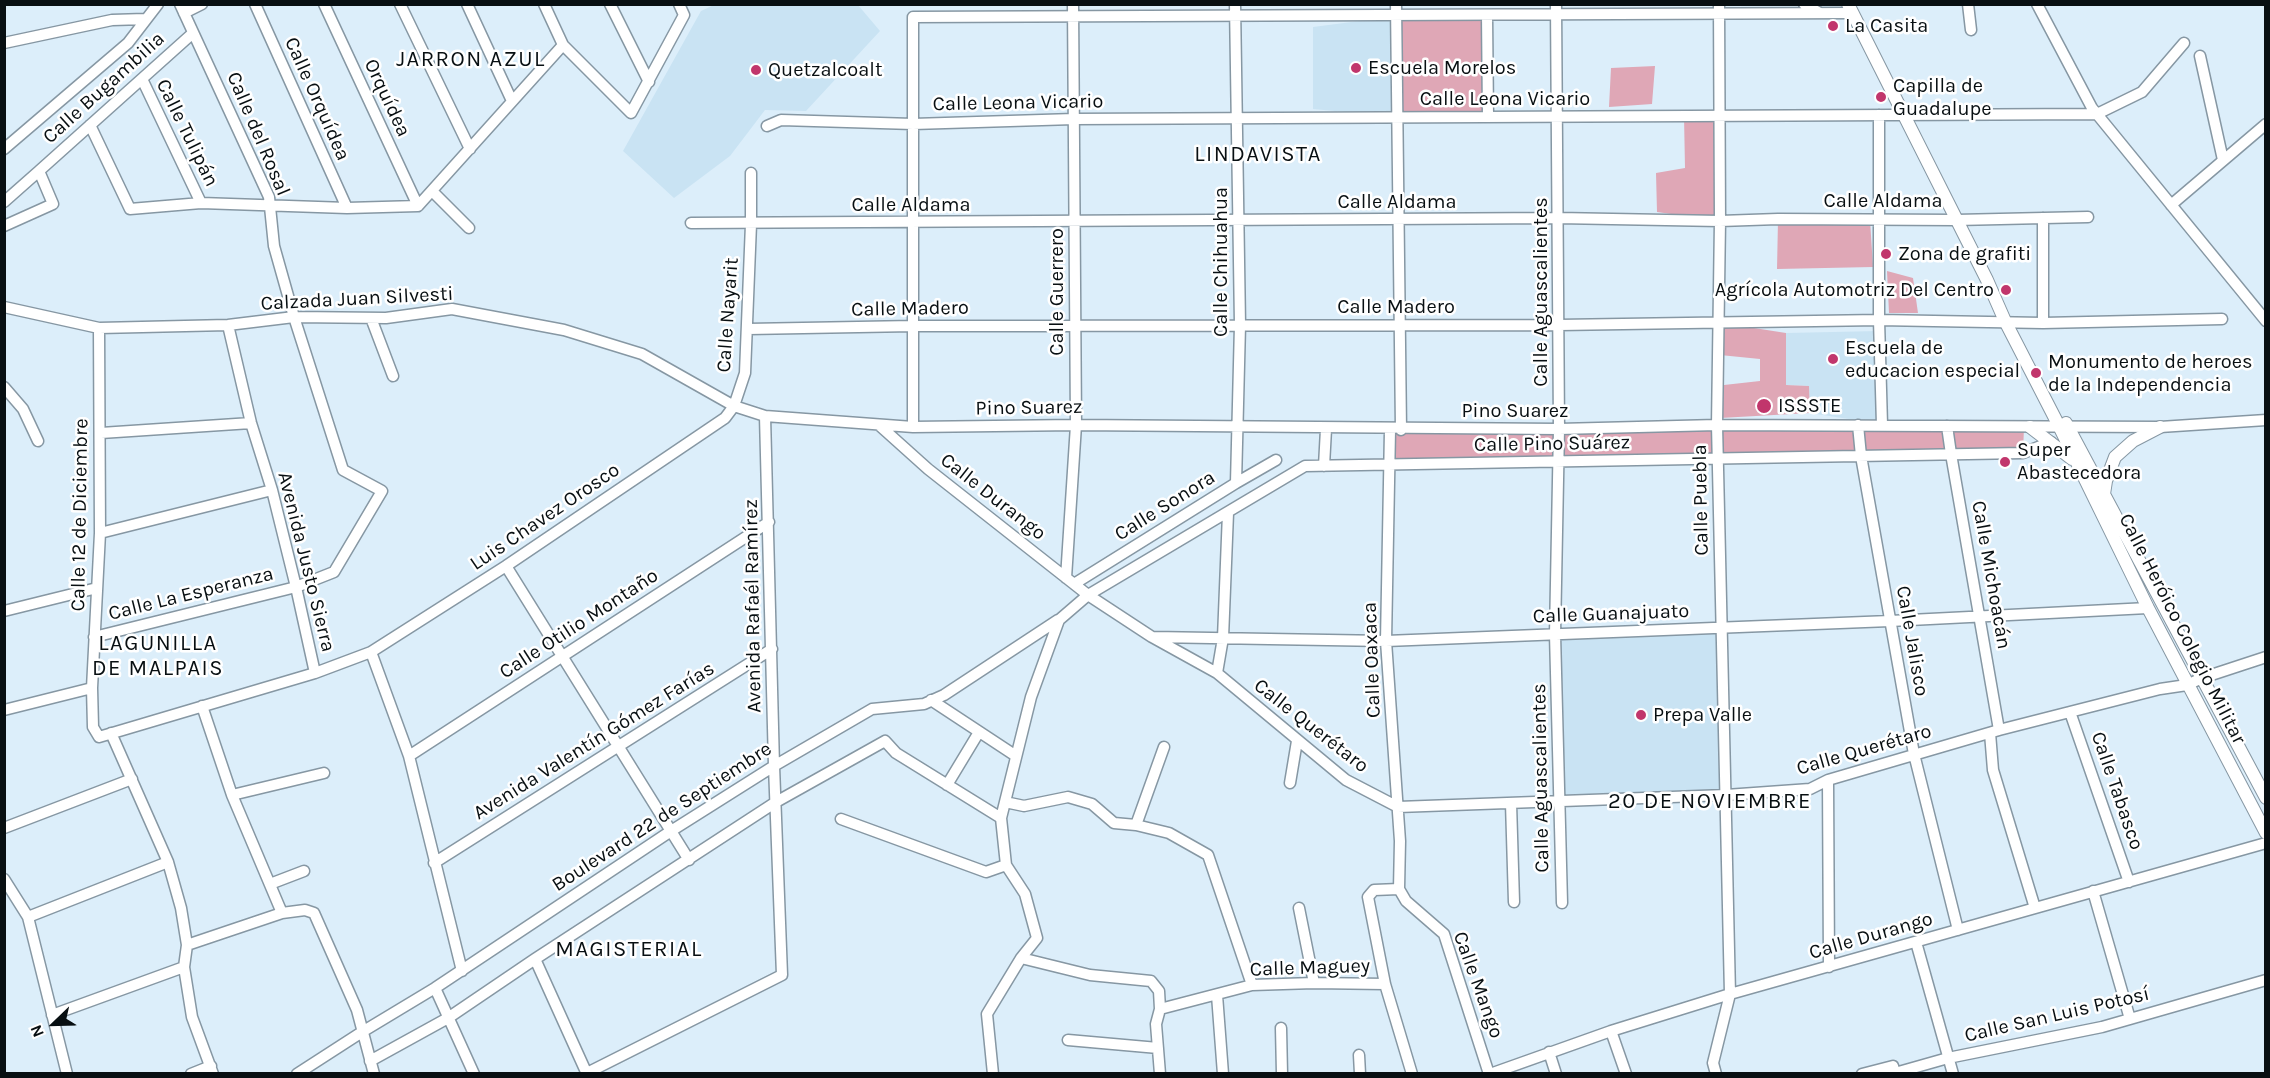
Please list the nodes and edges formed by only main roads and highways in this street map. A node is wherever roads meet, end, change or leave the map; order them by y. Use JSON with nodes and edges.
{"nodes":[{"id":1,"x":1850,"y":9,"type":"edge"},
{"id":2,"x":2063,"y":426,"type":"junction"},
{"id":3,"x":2030,"y":427,"type":"road end"},
{"id":4,"x":2160,"y":427,"type":"road end"},
{"id":5,"x":2075,"y":462,"type":"junction"},
{"id":6,"x":2104,"y":495,"type":"junction"},
{"id":7,"x":2107,"y":511,"type":"junction"},
{"id":8,"x":2265,"y":798,"type":"edge"},
{"id":9,"x":2265,"y":833,"type":"edge"}],
"edges":[{"from":1,"to":2,"type":"main road","name":"Calle Heróico Colegio Militar"},
{"from":2,"to":5,"type":"main road","name":"Calle Heróico Colegio Militar"},
{"from":2,"to":6,"type":"main road","name":"Calle Heróico Colegio Militar"},
{"from":3,"to":5,"type":"main road"},
{"from":4,"to":6,"type":"main road"},
{"from":5,"to":7,"type":"main road","name":"Calle Heróico Colegio Militar"},
{"from":6,"to":7,"type":"main road","name":"Calle Heróico Colegio Militar"},
{"from":7,"to":8,"type":"main road","name":"Calle Heróico Colegio Militar"},
{"from":7,"to":9,"type":"main road","name":"Calle Heróico Colegio Militar"}]}
